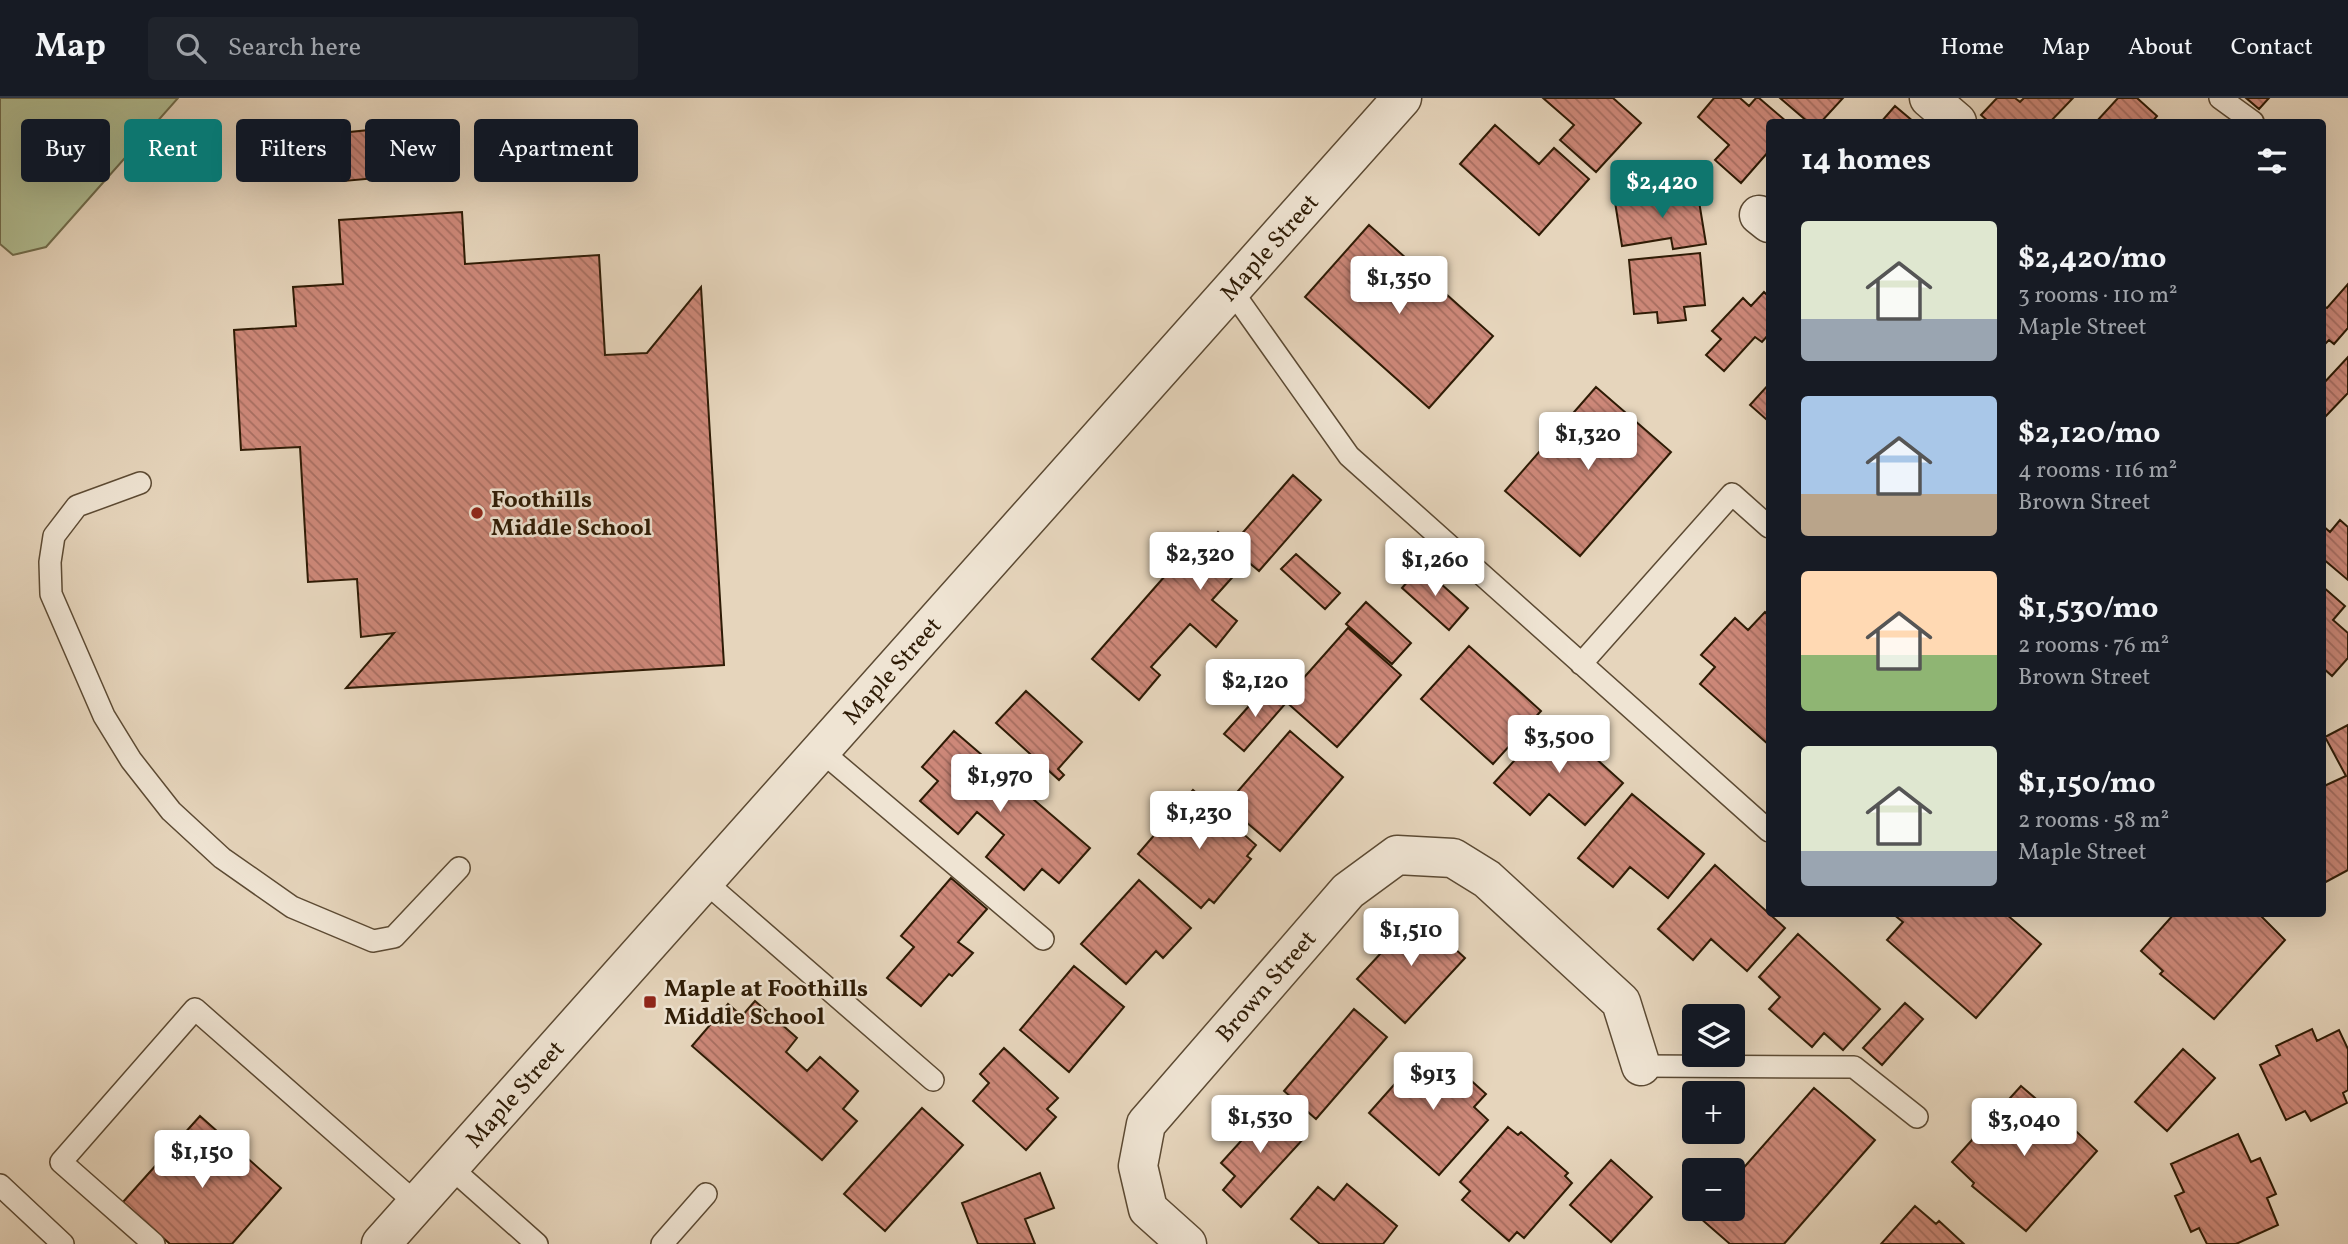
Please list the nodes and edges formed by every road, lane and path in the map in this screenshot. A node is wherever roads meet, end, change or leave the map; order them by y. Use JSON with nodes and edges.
{"nodes":[{"id":1,"x":1402,"y":98,"type":"edge"},
{"id":2,"x":1928,"y":98,"type":"edge"},
{"id":3,"x":2220,"y":98,"type":"edge"},
{"id":4,"x":1953,"y":119,"type":"edge"},
{"id":5,"x":2249,"y":119,"type":"edge"},
{"id":6,"x":1232,"y":291,"type":"junction"},
{"id":7,"x":140,"y":483,"type":"dead end"},
{"id":8,"x":1766,"y":524,"type":"edge"},
{"id":9,"x":1581,"y":664,"type":"junction"},
{"id":10,"x":820,"y":750,"type":"junction"},
{"id":11,"x":1766,"y":828,"type":"edge"},
{"id":12,"x":458,"y":868,"type":"dead end"},
{"id":13,"x":703,"y":880,"type":"junction"},
{"id":14,"x":1043,"y":939,"type":"dead end"},
{"id":15,"x":1641,"y":1066,"type":"joint"},
{"id":16,"x":933,"y":1080,"type":"dead end"},
{"id":17,"x":1917,"y":1117,"type":"dead end"},
{"id":18,"x":450,"y":1167,"type":"junction"},
{"id":19,"x":0,"y":1185,"type":"edge"},
{"id":20,"x":706,"y":1195,"type":"dead end"},
{"id":21,"x":416,"y":1204,"type":"junction"},
{"id":22,"x":63,"y":1244,"type":"edge"},
{"id":23,"x":154,"y":1244,"type":"edge"},
{"id":24,"x":381,"y":1244,"type":"edge"},
{"id":25,"x":537,"y":1244,"type":"edge"},
{"id":26,"x":662,"y":1244,"type":"edge"},
{"id":27,"x":1187,"y":1244,"type":"edge"}],
"edges":[{"from":1,"to":6,"type":"street","name":"Maple Street"},
{"from":2,"to":4,"type":"street"},
{"from":3,"to":5,"type":"lane"},
{"from":6,"to":9,"type":"lane"},
{"from":6,"to":10,"type":"street","name":"Maple Street"},
{"from":7,"to":12,"type":"lane"},
{"from":8,"to":9,"type":"lane"},
{"from":9,"to":11,"type":"lane"},
{"from":10,"to":13,"type":"street","name":"Maple Street"},
{"from":10,"to":14,"type":"lane"},
{"from":13,"to":16,"type":"lane"},
{"from":13,"to":18,"type":"street","name":"Maple Street"},
{"from":15,"to":17,"type":"lane"},
{"from":15,"to":27,"type":"street","name":"Brown Street"},
{"from":18,"to":21,"type":"street","name":"Maple Street"},
{"from":18,"to":25,"type":"lane"},
{"from":19,"to":22,"type":"lane"},
{"from":20,"to":26,"type":"lane"},
{"from":21,"to":23,"type":"lane"},
{"from":21,"to":24,"type":"street","name":"Maple Street"}]}
